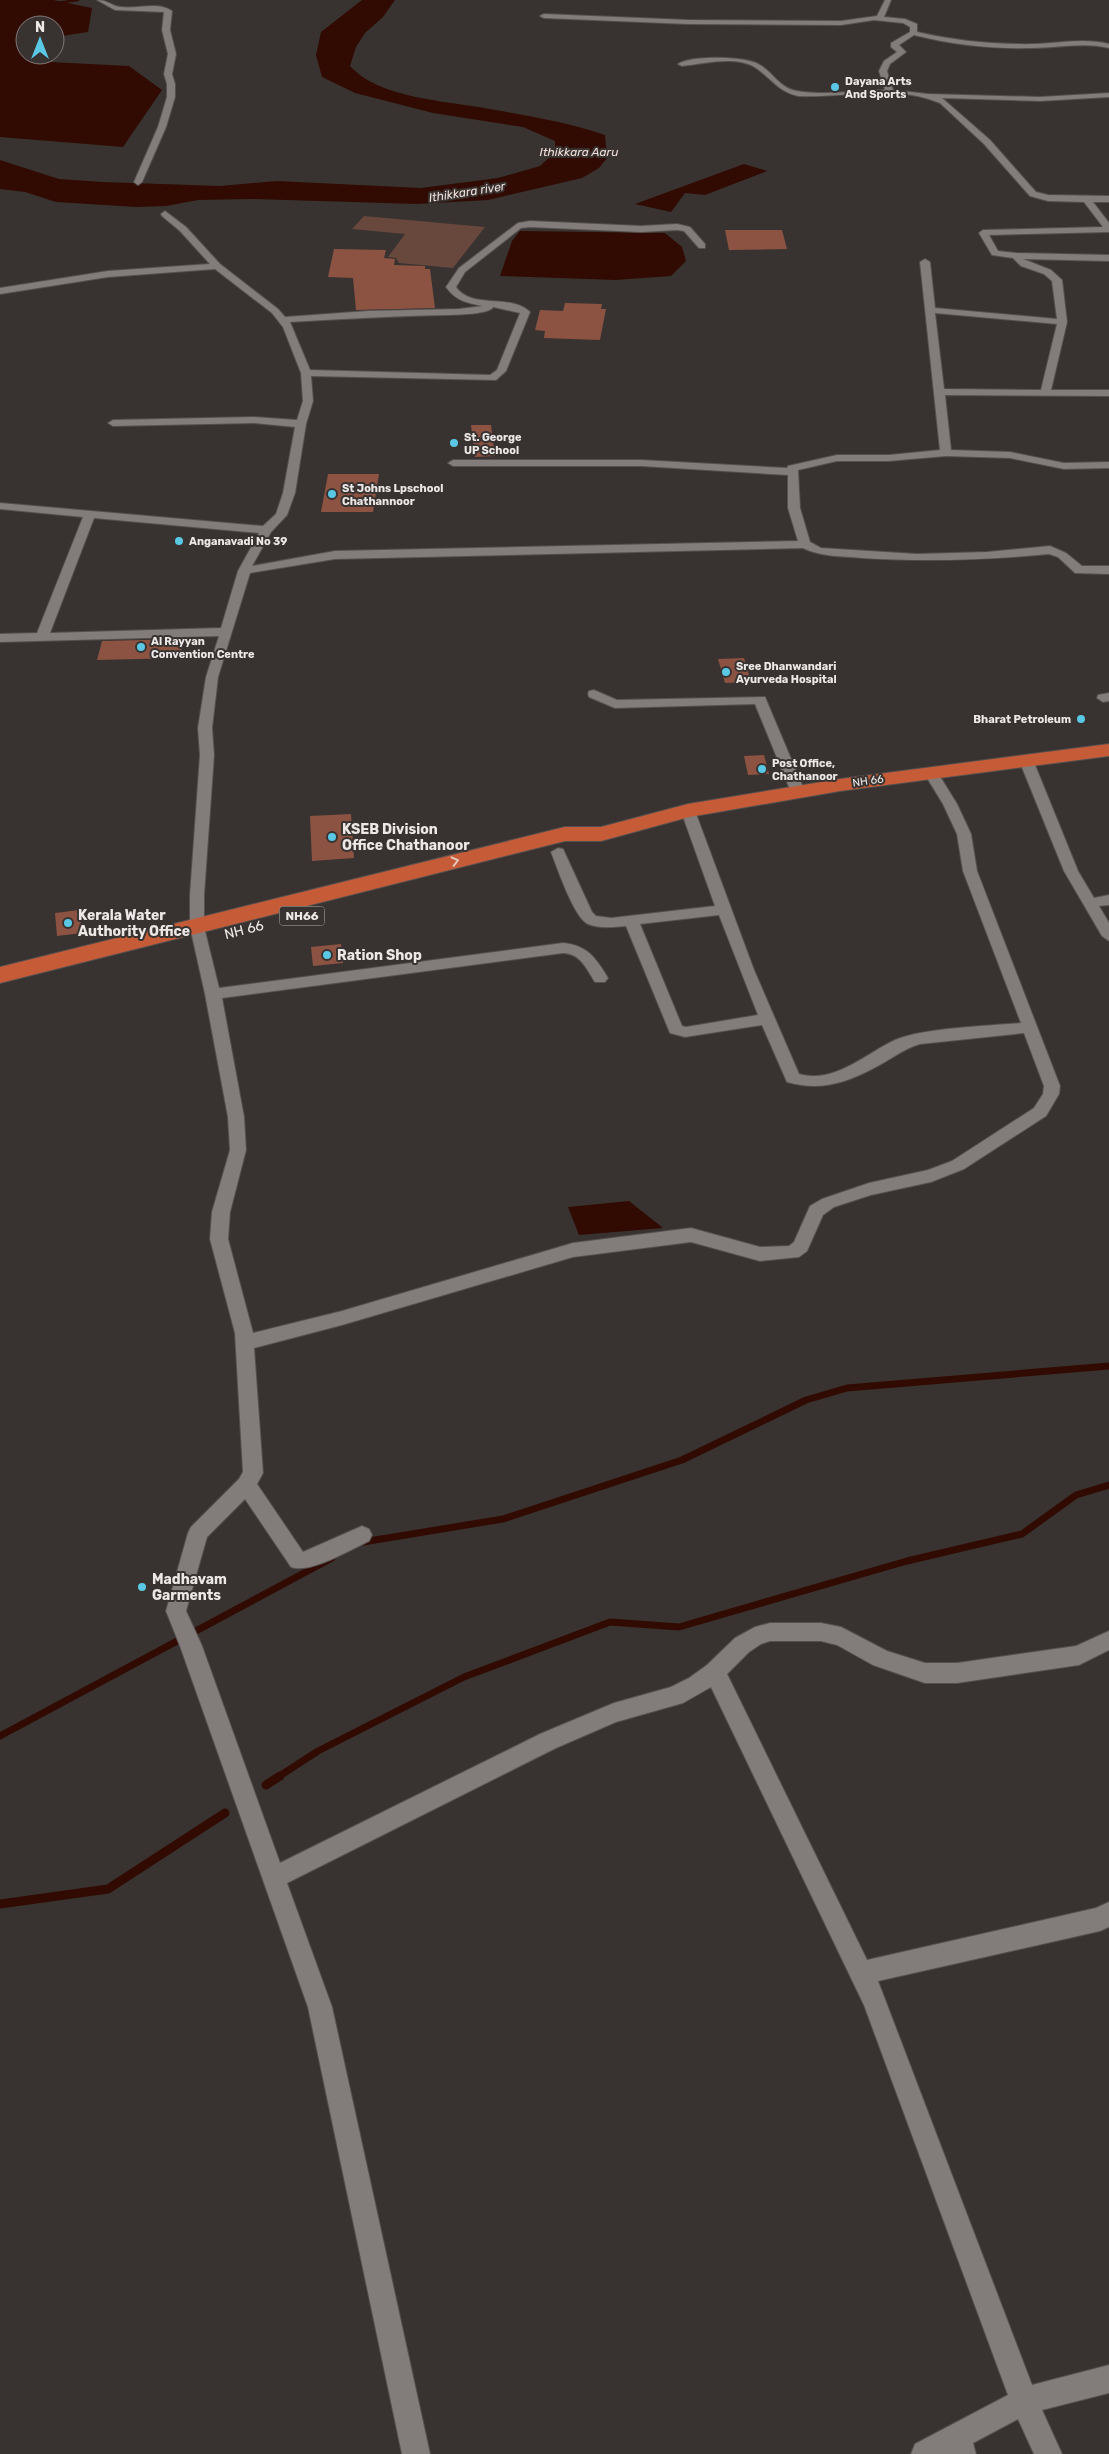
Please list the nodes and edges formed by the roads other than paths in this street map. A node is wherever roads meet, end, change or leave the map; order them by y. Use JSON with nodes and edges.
{"nodes":[{"id":1,"x":100,"y":0,"type":"edge"},
{"id":2,"x":888,"y":0,"type":"edge"},
{"id":3,"x":544,"y":16,"type":"dead end"},
{"id":4,"x":880,"y":18,"type":"junction"},
{"id":5,"x":913,"y":33,"type":"junction"},
{"id":6,"x":1109,"y":46,"type":"edge"},
{"id":7,"x":731,"y":52,"type":"dead end"},
{"id":8,"x":744,"y":62,"type":"junction"},
{"id":9,"x":682,"y":64,"type":"dead end"},
{"id":10,"x":890,"y":92,"type":"junction"},
{"id":11,"x":928,"y":95,"type":"junction"},
{"id":12,"x":1109,"y":95,"type":"edge"},
{"id":13,"x":138,"y":182,"type":"dead end"},
{"id":14,"x":1109,"y":198,"type":"edge"},
{"id":15,"x":1087,"y":199,"type":"junction"},
{"id":16,"x":165,"y":214,"type":"dead end"},
{"id":17,"x":1109,"y":229,"type":"edge"},
{"id":18,"x":702,"y":246,"type":"dead end"},
{"id":19,"x":1016,"y":256,"type":"junction"},
{"id":20,"x":1109,"y":258,"type":"edge"},
{"id":21,"x":926,"y":262,"type":"dead end"},
{"id":22,"x":217,"y":266,"type":"junction"},
{"id":23,"x":0,"y":291,"type":"edge"},
{"id":24,"x":507,"y":306,"type":"junction"},
{"id":25,"x":930,"y":310,"type":"junction"},
{"id":26,"x":283,"y":320,"type":"junction"},
{"id":27,"x":1062,"y":322,"type":"junction"},
{"id":28,"x":306,"y":373,"type":"junction"},
{"id":29,"x":938,"y":392,"type":"junction"},
{"id":30,"x":1045,"y":393,"type":"junction"},
{"id":31,"x":1109,"y":393,"type":"edge"},
{"id":32,"x":113,"y":423,"type":"dead end"},
{"id":33,"x":301,"y":424,"type":"junction"},
{"id":34,"x":946,"y":453,"type":"junction"},
{"id":35,"x":453,"y":463,"type":"dead end"},
{"id":36,"x":1109,"y":465,"type":"edge"},
{"id":37,"x":794,"y":472,"type":"junction"},
{"id":38,"x":0,"y":506,"type":"edge"},
{"id":39,"x":90,"y":514,"type":"junction"},
{"id":40,"x":266,"y":530,"type":"junction"},
{"id":41,"x":805,"y":544,"type":"junction"},
{"id":42,"x":1109,"y":570,"type":"edge"},
{"id":43,"x":244,"y":571,"type":"junction"},
{"id":44,"x":227,"y":632,"type":"junction"},
{"id":45,"x":42,"y":637,"type":"junction"},
{"id":46,"x":0,"y":638,"type":"edge"},
{"id":47,"x":594,"y":694,"type":"dead end"},
{"id":48,"x":1109,"y":750,"type":"edge"},
{"id":49,"x":1026,"y":760,"type":"junction"},
{"id":50,"x":931,"y":773,"type":"junction"},
{"id":51,"x":798,"y":792,"type":"junction"},
{"id":52,"x":688,"y":811,"type":"junction"},
{"id":53,"x":601,"y":834,"type":"junction"},
{"id":54,"x":558,"y":852,"type":"junction"},
{"id":55,"x":1109,"y":900,"type":"edge"},
{"id":56,"x":1090,"y":903,"type":"junction"},
{"id":57,"x":724,"y":910,"type":"junction"},
{"id":58,"x":632,"y":920,"type":"junction"},
{"id":59,"x":199,"y":934,"type":"junction"},
{"id":60,"x":1109,"y":936,"type":"edge"},
{"id":61,"x":0,"y":975,"type":"edge"},
{"id":62,"x":600,"y":978,"type":"dead end"},
{"id":63,"x":0,"y":990,"type":"edge"},
{"id":64,"x":213,"y":994,"type":"junction"},
{"id":65,"x":766,"y":1019,"type":"junction"},
{"id":66,"x":1030,"y":1026,"type":"junction"},
{"id":67,"x":244,"y":1343,"type":"junction"},
{"id":68,"x":246,"y":1485,"type":"junction"},
{"id":69,"x":362,"y":1535,"type":"dead end"},
{"id":70,"x":1109,"y":1640,"type":"edge"},
{"id":71,"x":715,"y":1672,"type":"junction"},
{"id":72,"x":274,"y":1878,"type":"junction"},
{"id":73,"x":1109,"y":1914,"type":"edge"},
{"id":74,"x":861,"y":1972,"type":"junction"},
{"id":75,"x":1109,"y":2379,"type":"edge"},
{"id":76,"x":1024,"y":2401,"type":"junction"},
{"id":77,"x":959,"y":2446,"type":"edge"},
{"id":78,"x":416,"y":2454,"type":"edge"},
{"id":79,"x":925,"y":2454,"type":"edge"},
{"id":80,"x":1048,"y":2454,"type":"edge"}],
"edges":[{"from":1,"to":13,"type":"street"},
{"from":2,"to":4,"type":"street"},
{"from":3,"to":4,"type":"street"},
{"from":4,"to":5,"type":"street"},
{"from":5,"to":6,"type":"street"},
{"from":5,"to":10,"type":"street"},
{"from":7,"to":8,"type":"street"},
{"from":8,"to":9,"type":"street"},
{"from":8,"to":10,"type":"street"},
{"from":10,"to":11,"type":"street"},
{"from":11,"to":12,"type":"street"},
{"from":11,"to":15,"type":"street"},
{"from":14,"to":15,"type":"street"},
{"from":15,"to":17,"type":"street"},
{"from":16,"to":22,"type":"street"},
{"from":17,"to":19,"type":"street"},
{"from":18,"to":24,"type":"street"},
{"from":19,"to":20,"type":"street"},
{"from":19,"to":27,"type":"street"},
{"from":21,"to":25,"type":"street"},
{"from":22,"to":23,"type":"street"},
{"from":22,"to":26,"type":"street"},
{"from":24,"to":26,"type":"street"},
{"from":24,"to":28,"type":"street"},
{"from":25,"to":27,"type":"street"},
{"from":25,"to":29,"type":"street"},
{"from":26,"to":28,"type":"street"},
{"from":27,"to":30,"type":"street"},
{"from":28,"to":33,"type":"street"},
{"from":29,"to":30,"type":"street"},
{"from":29,"to":34,"type":"street"},
{"from":30,"to":31,"type":"street"},
{"from":32,"to":33,"type":"street"},
{"from":33,"to":40,"type":"street"},
{"from":34,"to":36,"type":"street"},
{"from":34,"to":37,"type":"street"},
{"from":35,"to":37,"type":"street"},
{"from":37,"to":41,"type":"street"},
{"from":38,"to":39,"type":"street"},
{"from":39,"to":40,"type":"street"},
{"from":39,"to":45,"type":"street"},
{"from":40,"to":43,"type":"street"},
{"from":41,"to":42,"type":"street"},
{"from":41,"to":43,"type":"street"},
{"from":43,"to":44,"type":"street"},
{"from":44,"to":45,"type":"street"},
{"from":44,"to":59,"type":"street"},
{"from":45,"to":46,"type":"street"},
{"from":47,"to":51,"type":"street"},
{"from":48,"to":49,"type":"highway","name":"NH 66","number":"NH66"},
{"from":49,"to":50,"type":"highway","name":"NH 66","number":"NH66"},
{"from":49,"to":56,"type":"street"},
{"from":50,"to":51,"type":"highway","name":"NH 66","number":"NH66"},
{"from":50,"to":66,"type":"street"},
{"from":51,"to":52,"type":"highway","name":"NH 66","number":"NH66"},
{"from":52,"to":53,"type":"highway","name":"NH 66","number":"NH66"},
{"from":52,"to":57,"type":"street"},
{"from":53,"to":54,"type":"highway","name":"NH 66","number":"NH66"},
{"from":59,"to":53,"type":"highway","name":"NH 66","number":"NH66","one_way":true},
{"from":54,"to":58,"type":"street"},
{"from":54,"to":59,"type":"highway","name":"NH 66","number":"NH66"},
{"from":55,"to":56,"type":"street"},
{"from":56,"to":60,"type":"street"},
{"from":57,"to":58,"type":"street"},
{"from":57,"to":65,"type":"street"},
{"from":58,"to":65,"type":"street"},
{"from":59,"to":61,"type":"highway","name":"NH 66","number":"NH66"},
{"from":59,"to":63,"type":"highway","name":"NH 66","number":"NH66"},
{"from":59,"to":64,"type":"street"},
{"from":62,"to":64,"type":"street"},
{"from":64,"to":67,"type":"street"},
{"from":65,"to":66,"type":"street"},
{"from":66,"to":67,"type":"street"},
{"from":67,"to":68,"type":"street"},
{"from":68,"to":69,"type":"street"},
{"from":68,"to":72,"type":"street"},
{"from":70,"to":71,"type":"street"},
{"from":71,"to":72,"type":"street"},
{"from":71,"to":74,"type":"street"},
{"from":72,"to":78,"type":"street"},
{"from":73,"to":74,"type":"street"},
{"from":74,"to":76,"type":"street"},
{"from":75,"to":76,"type":"street"},
{"from":76,"to":77,"type":"street"},
{"from":76,"to":80,"type":"street"},
{"from":77,"to":79,"type":"street"}]}
